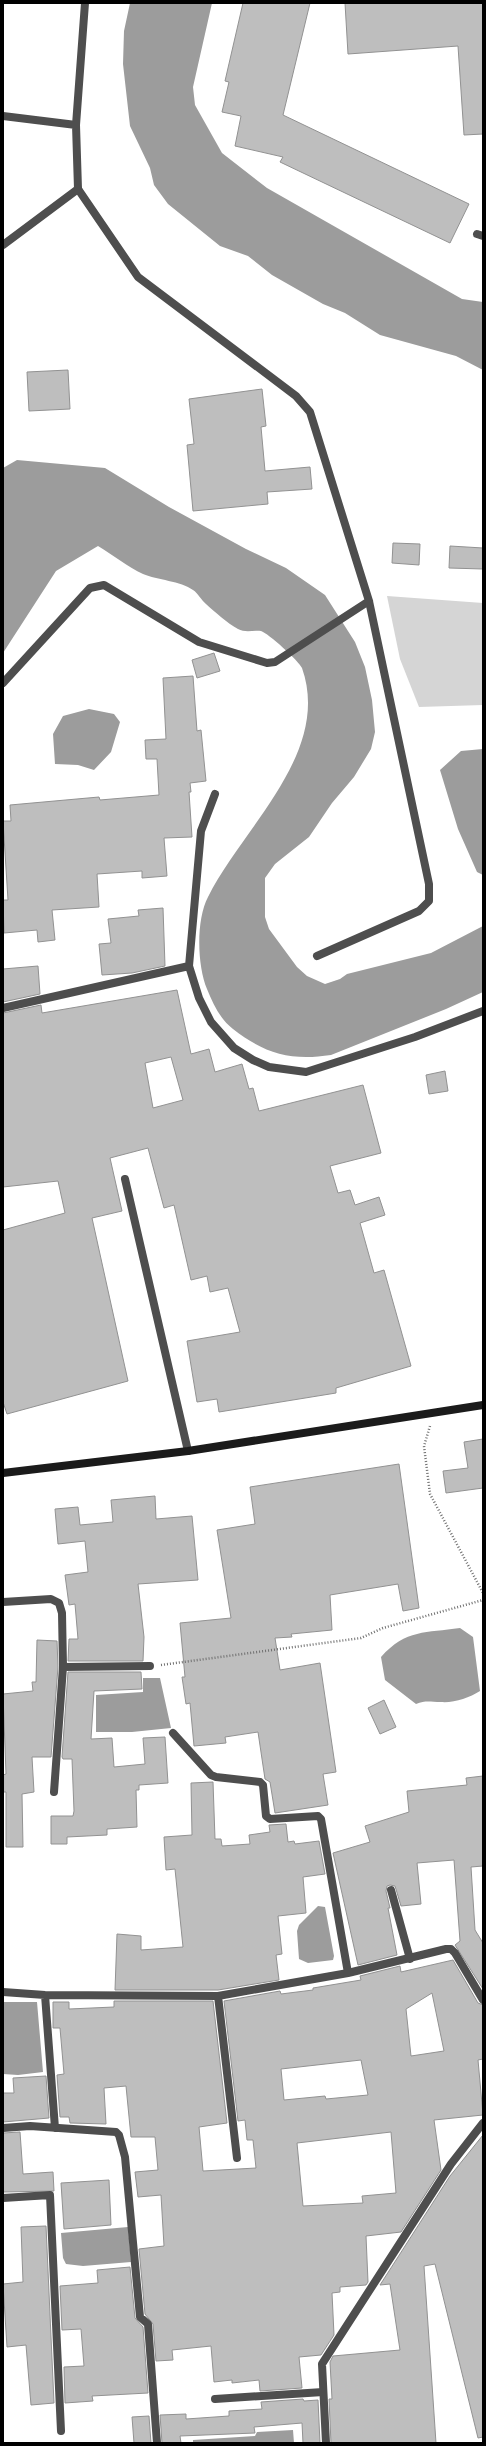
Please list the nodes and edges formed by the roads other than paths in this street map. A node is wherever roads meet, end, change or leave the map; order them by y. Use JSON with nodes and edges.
{"nodes":[{"id":1,"x":85,"y":3,"type":"edge"},
{"id":2,"x":3,"y":116,"type":"edge"},
{"id":3,"x":76,"y":126,"type":"junction"},
{"id":4,"x":78,"y":189,"type":"junction"},
{"id":5,"x":3,"y":245,"type":"edge"},
{"id":6,"x":369,"y":601,"type":"junction"},
{"id":7,"x":3,"y":683,"type":"edge"},
{"id":8,"x":215,"y":794,"type":"dead end"},
{"id":9,"x":317,"y":956,"type":"dead end"},
{"id":10,"x":189,"y":966,"type":"junction"},
{"id":11,"x":3,"y":1008,"type":"edge"},
{"id":12,"x":483,"y":1011,"type":"edge"},
{"id":13,"x":125,"y":1179,"type":"dead end"},
{"id":14,"x":483,"y":1405,"type":"edge"},
{"id":15,"x":188,"y":1451,"type":"junction"},
{"id":16,"x":3,"y":1473,"type":"edge"},
{"id":17,"x":3,"y":1602,"type":"edge"},
{"id":18,"x":150,"y":1666,"type":"road end"},
{"id":19,"x":63,"y":1667,"type":"junction"},
{"id":20,"x":173,"y":1733,"type":"dead end"},
{"id":21,"x":54,"y":1792,"type":"dead end"},
{"id":22,"x":391,"y":1890,"type":"dead end"},
{"id":23,"x":410,"y":1959,"type":"junction"},
{"id":24,"x":348,"y":1973,"type":"junction"},
{"id":25,"x":3,"y":1992,"type":"edge"},
{"id":26,"x":45,"y":1995,"type":"junction"},
{"id":27,"x":218,"y":1996,"type":"junction"},
{"id":28,"x":483,"y":2000,"type":"edge"},
{"id":29,"x":483,"y":2123,"type":"edge"},
{"id":30,"x":3,"y":2128,"type":"edge"},
{"id":31,"x":55,"y":2128,"type":"junction"},
{"id":32,"x":237,"y":2158,"type":"dead end"},
{"id":33,"x":3,"y":2198,"type":"edge"},
{"id":34,"x":323,"y":2392,"type":"junction"},
{"id":35,"x":215,"y":2399,"type":"dead end"},
{"id":36,"x":61,"y":2431,"type":"dead end"},
{"id":37,"x":157,"y":2443,"type":"edge"},
{"id":38,"x":326,"y":2443,"type":"edge"}],
"edges":[{"from":1,"to":3,"type":"street"},
{"from":2,"to":3,"type":"street"},
{"from":3,"to":4,"type":"street"},
{"from":4,"to":5,"type":"street"},
{"from":4,"to":6,"type":"street"},
{"from":6,"to":7,"type":"street"},
{"from":6,"to":9,"type":"street"},
{"from":8,"to":10,"type":"street"},
{"from":10,"to":11,"type":"street"},
{"from":10,"to":12,"type":"street"},
{"from":13,"to":15,"type":"street"},
{"from":14,"to":15,"type":"street"},
{"from":15,"to":16,"type":"street"},
{"from":17,"to":19,"type":"street"},
{"from":18,"to":19,"type":"street"},
{"from":19,"to":21,"type":"street"},
{"from":20,"to":24,"type":"street"},
{"from":22,"to":23,"type":"street"},
{"from":23,"to":24,"type":"street"},
{"from":23,"to":28,"type":"street"},
{"from":24,"to":27,"type":"street"},
{"from":25,"to":26,"type":"street"},
{"from":26,"to":27,"type":"street"},
{"from":26,"to":31,"type":"street"},
{"from":27,"to":32,"type":"street"},
{"from":29,"to":34,"type":"street"},
{"from":30,"to":31,"type":"street"},
{"from":31,"to":37,"type":"street"},
{"from":33,"to":36,"type":"street"},
{"from":34,"to":35,"type":"street"},
{"from":34,"to":38,"type":"street"}]}
